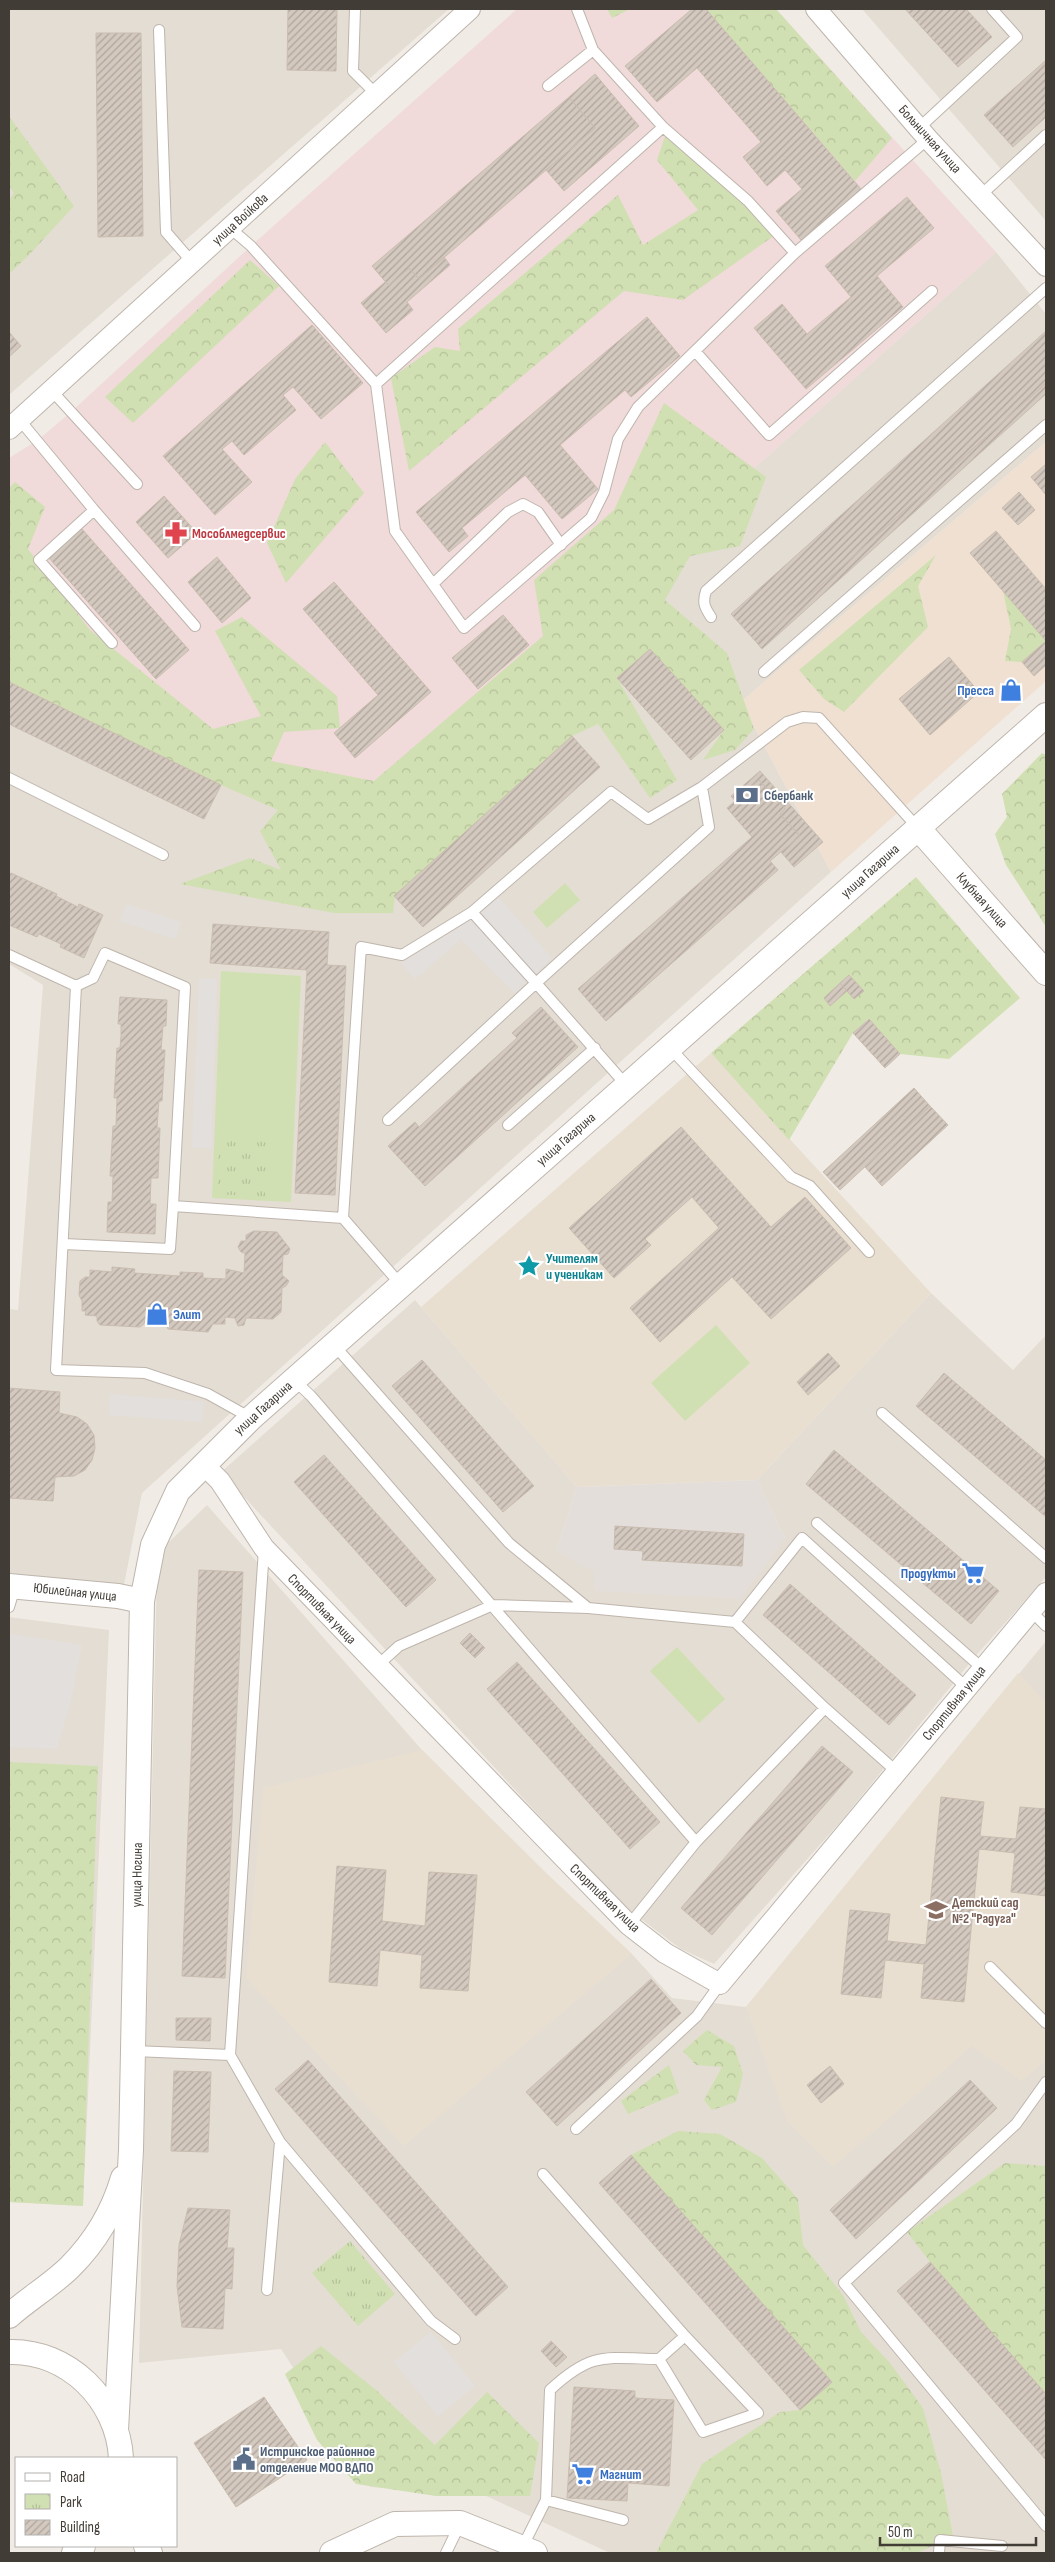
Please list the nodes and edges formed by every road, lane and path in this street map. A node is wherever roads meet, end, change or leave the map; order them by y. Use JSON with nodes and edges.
{"nodes":[{"id":1,"x":355,"y":9,"type":"edge"},
{"id":2,"x":470,"y":9,"type":"edge"},
{"id":3,"x":576,"y":9,"type":"edge"},
{"id":4,"x":816,"y":9,"type":"edge"},
{"id":5,"x":992,"y":9,"type":"edge"},
{"id":6,"x":159,"y":30,"type":"dead end"},
{"id":7,"x":593,"y":50,"type":"junction"},
{"id":8,"x":548,"y":86,"type":"dead end"},
{"id":9,"x":376,"y":94,"type":"junction"},
{"id":10,"x":664,"y":127,"type":"junction"},
{"id":11,"x":924,"y":133,"type":"junction"},
{"id":12,"x":1046,"y":135,"type":"edge"},
{"id":13,"x":981,"y":195,"type":"junction"},
{"id":14,"x":230,"y":228,"type":"junction"},
{"id":15,"x":795,"y":253,"type":"junction"},
{"id":16,"x":192,"y":262,"type":"junction"},
{"id":17,"x":1046,"y":266,"type":"edge"},
{"id":18,"x":1046,"y":288,"type":"edge"},
{"id":19,"x":932,"y":292,"type":"dead end"},
{"id":20,"x":695,"y":350,"type":"junction"},
{"id":21,"x":376,"y":384,"type":"junction"},
{"id":22,"x":52,"y":390,"type":"junction"},
{"id":23,"x":14,"y":424,"type":"edge"},
{"id":24,"x":1046,"y":425,"type":"edge"},
{"id":25,"x":137,"y":484,"type":"dead end"},
{"id":26,"x":94,"y":510,"type":"junction"},
{"id":27,"x":561,"y":545,"type":"junction"},
{"id":28,"x":433,"y":584,"type":"junction"},
{"id":29,"x":711,"y":617,"type":"dead end"},
{"id":30,"x":195,"y":626,"type":"dead end"},
{"id":31,"x":112,"y":643,"type":"dead end"},
{"id":32,"x":764,"y":672,"type":"dead end"},
{"id":33,"x":1046,"y":715,"type":"edge"},
{"id":34,"x":9,"y":778,"type":"edge"},
{"id":35,"x":702,"y":787,"type":"junction"},
{"id":36,"x":918,"y":828,"type":"junction"},
{"id":37,"x":163,"y":855,"type":"dead end"},
{"id":38,"x":472,"y":912,"type":"junction"},
{"id":39,"x":9,"y":955,"type":"edge"},
{"id":40,"x":1046,"y":973,"type":"edge"},
{"id":41,"x":536,"y":983,"type":"junction"},
{"id":42,"x":76,"y":986,"type":"junction"},
{"id":43,"x":595,"y":1048,"type":"junction"},
{"id":44,"x":670,"y":1048,"type":"junction"},
{"id":45,"x":627,"y":1086,"type":"junction"},
{"id":46,"x":388,"y":1120,"type":"dead end"},
{"id":47,"x":508,"y":1125,"type":"dead end"},
{"id":48,"x":173,"y":1206,"type":"junction"},
{"id":49,"x":343,"y":1218,"type":"junction"},
{"id":50,"x":64,"y":1244,"type":"junction"},
{"id":51,"x":869,"y":1252,"type":"dead end"},
{"id":52,"x":402,"y":1285,"type":"junction"},
{"id":53,"x":334,"y":1345,"type":"junction"},
{"id":54,"x":294,"y":1380,"type":"junction"},
{"id":55,"x":882,"y":1413,"type":"dead end"},
{"id":56,"x":251,"y":1418,"type":"junction"},
{"id":57,"x":203,"y":1464,"type":"junction"},
{"id":58,"x":817,"y":1523,"type":"dead end"},
{"id":59,"x":264,"y":1548,"type":"junction"},
{"id":60,"x":1046,"y":1558,"type":"edge"},
{"id":61,"x":11,"y":1593,"type":"edge"},
{"id":62,"x":1046,"y":1593,"type":"edge"},
{"id":63,"x":142,"y":1601,"type":"junction"},
{"id":64,"x":493,"y":1605,"type":"junction"},
{"id":65,"x":588,"y":1608,"type":"junction"},
{"id":66,"x":1031,"y":1611,"type":"junction"},
{"id":67,"x":735,"y":1622,"type":"junction"},
{"id":68,"x":1046,"y":1626,"type":"edge"},
{"id":69,"x":377,"y":1666,"type":"junction"},
{"id":70,"x":982,"y":1668,"type":"junction"},
{"id":71,"x":966,"y":1687,"type":"junction"},
{"id":72,"x":825,"y":1708,"type":"junction"},
{"id":73,"x":897,"y":1772,"type":"junction"},
{"id":74,"x":696,"y":1842,"type":"junction"},
{"id":75,"x":629,"y":1925,"type":"junction"},
{"id":76,"x":990,"y":1967,"type":"dead end"},
{"id":77,"x":720,"y":1984,"type":"junction"},
{"id":78,"x":1046,"y":2023,"type":"edge"},
{"id":79,"x":134,"y":2051,"type":"junction"},
{"id":80,"x":230,"y":2055,"type":"junction"},
{"id":81,"x":1046,"y":2082,"type":"edge"},
{"id":82,"x":576,"y":2129,"type":"dead end"},
{"id":83,"x":280,"y":2142,"type":"junction"},
{"id":84,"x":131,"y":2150,"type":"junction"},
{"id":85,"x":543,"y":2174,"type":"dead end"},
{"id":86,"x":267,"y":2290,"type":"dead end"},
{"id":87,"x":9,"y":2316,"type":"edge"},
{"id":88,"x":685,"y":2336,"type":"junction"},
{"id":89,"x":455,"y":2339,"type":"dead end"},
{"id":90,"x":9,"y":2352,"type":"edge"},
{"id":91,"x":659,"y":2359,"type":"junction"},
{"id":92,"x":116,"y":2430,"type":"junction"},
{"id":93,"x":121,"y":2457,"type":"edge"},
{"id":94,"x":546,"y":2500,"type":"junction"},
{"id":95,"x":623,"y":2520,"type":"dead end"},
{"id":96,"x":460,"y":2523,"type":"junction"},
{"id":97,"x":1046,"y":2526,"type":"edge"},
{"id":98,"x":1002,"y":2546,"type":"dead end"},
{"id":99,"x":529,"y":2551,"type":"edge"},
{"id":100,"x":332,"y":2553,"type":"edge"},
{"id":101,"x":446,"y":2553,"type":"edge"},
{"id":102,"x":939,"y":2553,"type":"edge"}],
"edges":[{"from":1,"to":9,"type":"lane"},
{"from":2,"to":9,"type":"street","name":"улица Войкова"},
{"from":3,"to":7,"type":"lane"},
{"from":4,"to":11,"type":"street","name":"Больничная улица"},
{"from":5,"to":11,"type":"lane"},
{"from":6,"to":16,"type":"lane"},
{"from":7,"to":8,"type":"lane"},
{"from":7,"to":10,"type":"lane"},
{"from":9,"to":14,"type":"street","name":"улица Войкова"},
{"from":10,"to":15,"type":"lane"},
{"from":10,"to":21,"type":"lane"},
{"from":11,"to":13,"type":"street","name":"Больничная улица"},
{"from":11,"to":15,"type":"lane"},
{"from":12,"to":13,"type":"lane"},
{"from":13,"to":17,"type":"street","name":"Больничная улица"},
{"from":14,"to":16,"type":"street","name":"улица Войкова"},
{"from":14,"to":21,"type":"lane"},
{"from":15,"to":20,"type":"lane"},
{"from":16,"to":22,"type":"street","name":"улица Войкова"},
{"from":18,"to":29,"type":"lane"},
{"from":19,"to":20,"type":"lane"},
{"from":20,"to":27,"type":"lane"},
{"from":21,"to":28,"type":"lane"},
{"from":22,"to":23,"type":"street","name":"улица Войкова"},
{"from":22,"to":25,"type":"lane"},
{"from":23,"to":26,"type":"lane"},
{"from":24,"to":32,"type":"lane"},
{"from":26,"to":30,"type":"lane"},
{"from":26,"to":31,"type":"lane"},
{"from":27,"to":28,"type":"lane"},
{"from":27,"to":28,"type":"lane"},
{"from":33,"to":36,"type":"street","name":"улица Гагарина"},
{"from":34,"to":37,"type":"lane"},
{"from":35,"to":36,"type":"lane"},
{"from":35,"to":38,"type":"lane"},
{"from":35,"to":41,"type":"lane"},
{"from":36,"to":40,"type":"street","name":"Клубная улица"},
{"from":36,"to":44,"type":"street","name":"улица Гагарина"},
{"from":38,"to":41,"type":"lane"},
{"from":38,"to":49,"type":"lane"},
{"from":39,"to":42,"type":"lane"},
{"from":41,"to":43,"type":"lane"},
{"from":41,"to":46,"type":"lane"},
{"from":42,"to":48,"type":"lane"},
{"from":42,"to":50,"type":"lane"},
{"from":43,"to":45,"type":"lane"},
{"from":43,"to":47,"type":"lane"},
{"from":44,"to":45,"type":"street","name":"улица Гагарина"},
{"from":44,"to":51,"type":"lane"},
{"from":45,"to":52,"type":"street","name":"улица Гагарина"},
{"from":48,"to":49,"type":"lane"},
{"from":48,"to":50,"type":"lane"},
{"from":49,"to":52,"type":"lane"},
{"from":50,"to":56,"type":"lane"},
{"from":52,"to":53,"type":"street","name":"улица Гагарина"},
{"from":53,"to":54,"type":"street","name":"улица Гагарина"},
{"from":53,"to":65,"type":"lane"},
{"from":54,"to":56,"type":"street","name":"улица Гагарина"},
{"from":54,"to":64,"type":"lane"},
{"from":55,"to":60,"type":"lane"},
{"from":56,"to":57,"type":"street","name":"улица Гагарина"},
{"from":57,"to":59,"type":"street","name":"Спортивная улица"},
{"from":57,"to":63,"type":"street","name":"улица Гагарина"},
{"from":58,"to":70,"type":"lane"},
{"from":59,"to":69,"type":"street","name":"Спортивная улица"},
{"from":59,"to":80,"type":"lane"},
{"from":61,"to":63,"type":"street","name":"Юбилейная улица"},
{"from":62,"to":66,"type":"street","name":"Спортивная улица"},
{"from":63,"to":79,"type":"street","name":"улица Ногина"},
{"from":64,"to":65,"type":"lane"},
{"from":64,"to":69,"type":"lane"},
{"from":64,"to":74,"type":"lane"},
{"from":65,"to":67,"type":"lane"},
{"from":66,"to":68,"type":"lane"},
{"from":66,"to":70,"type":"street","name":"Спортивная улица"},
{"from":67,"to":71,"type":"lane"},
{"from":67,"to":72,"type":"lane"},
{"from":69,"to":75,"type":"street","name":"Спортивная улица"},
{"from":70,"to":71,"type":"street","name":"Спортивная улица"},
{"from":71,"to":73,"type":"street","name":"Спортивная улица"},
{"from":72,"to":73,"type":"lane"},
{"from":72,"to":74,"type":"lane"},
{"from":73,"to":77,"type":"street","name":"Спортивная улица"},
{"from":74,"to":75,"type":"lane"},
{"from":75,"to":77,"type":"street","name":"Спортивная улица"},
{"from":76,"to":78,"type":"lane"},
{"from":77,"to":82,"type":"lane"},
{"from":79,"to":80,"type":"lane"},
{"from":79,"to":84,"type":"street","name":"улица Ногина"},
{"from":80,"to":83,"type":"lane"},
{"from":81,"to":97,"type":"lane"},
{"from":83,"to":86,"type":"lane"},
{"from":83,"to":89,"type":"lane"},
{"from":84,"to":87,"type":"street"},
{"from":84,"to":92,"type":"street"},
{"from":85,"to":88,"type":"lane"},
{"from":88,"to":91,"type":"lane"},
{"from":88,"to":91,"type":"lane"},
{"from":90,"to":92,"type":"street"},
{"from":91,"to":94,"type":"lane"},
{"from":92,"to":93,"type":"street"},
{"from":94,"to":95,"type":"lane"},
{"from":94,"to":99,"type":"lane"},
{"from":96,"to":99,"type":"street"},
{"from":96,"to":100,"type":"street"},
{"from":96,"to":101,"type":"lane"},
{"from":98,"to":102,"type":"lane"}]}
